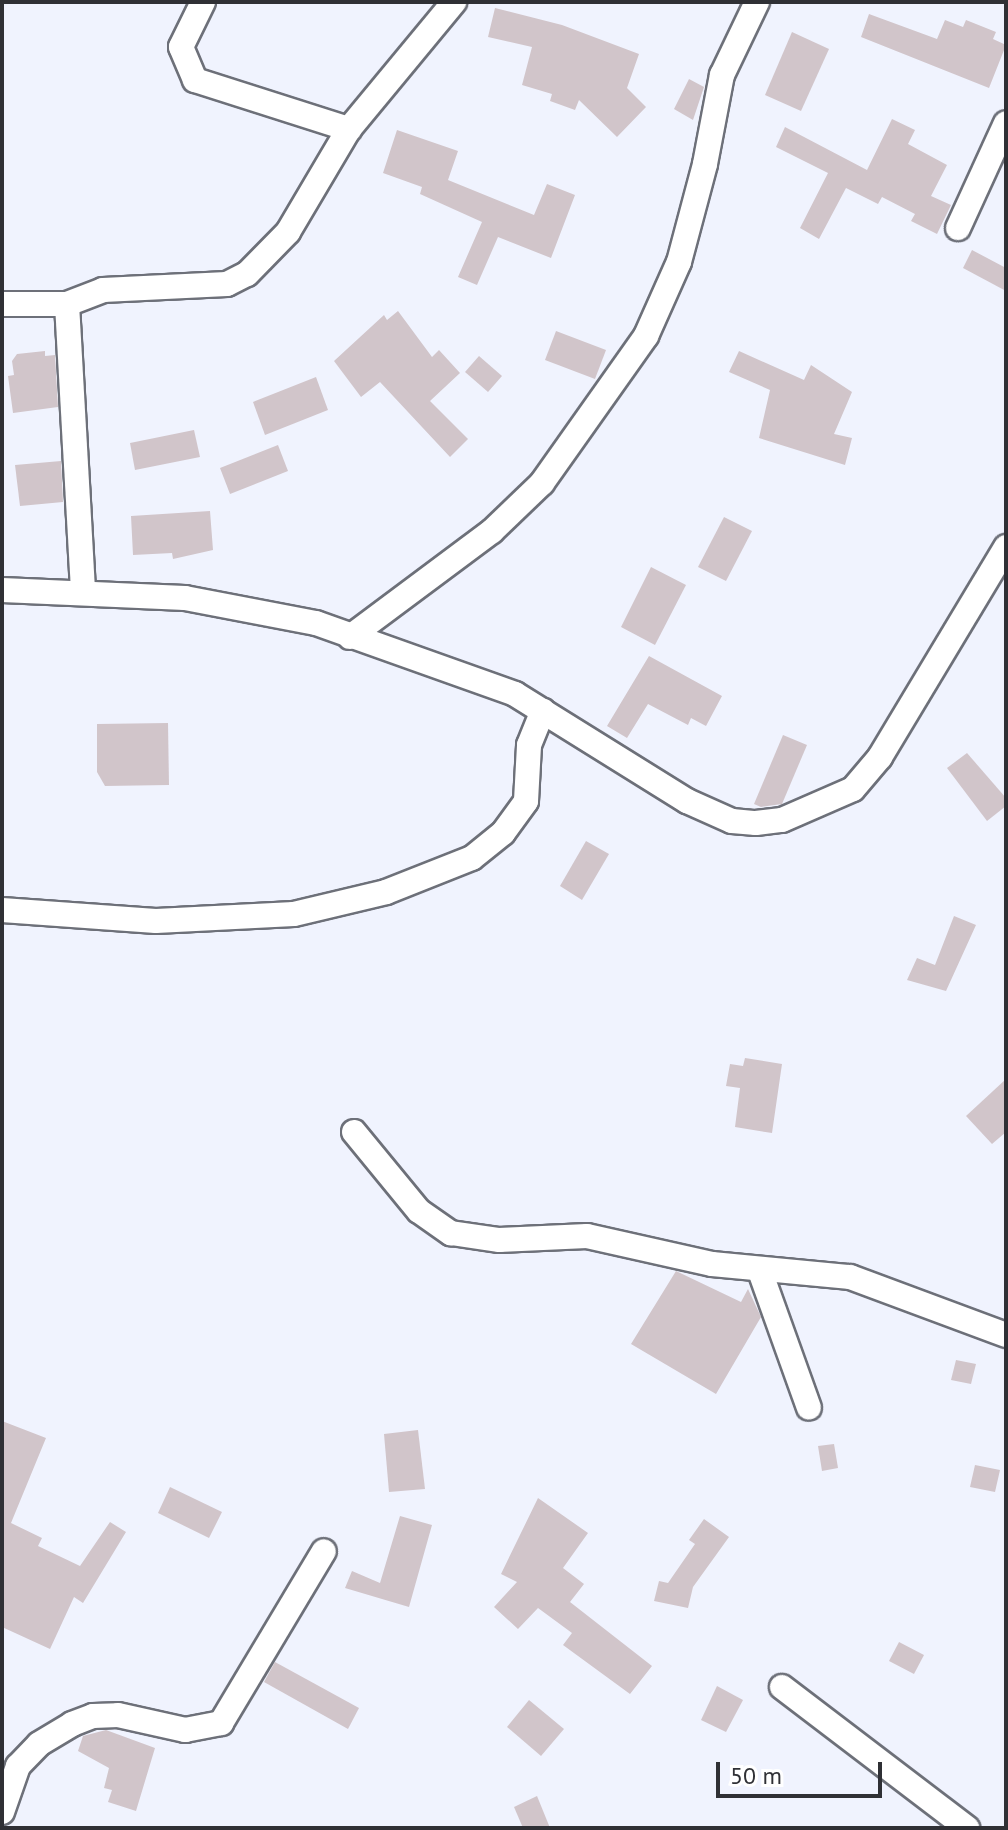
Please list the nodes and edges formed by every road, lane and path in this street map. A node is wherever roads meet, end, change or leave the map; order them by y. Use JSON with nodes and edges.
{"nodes":[{"id":1,"x":203,"y":2,"type":"edge"},
{"id":2,"x":454,"y":2,"type":"edge"},
{"id":3,"x":757,"y":2,"type":"edge"},
{"id":4,"x":1006,"y":123,"type":"edge"},
{"id":5,"x":349,"y":129,"type":"junction"},
{"id":6,"x":958,"y":228,"type":"dead end"},
{"id":7,"x":2,"y":304,"type":"edge"},
{"id":8,"x":67,"y":304,"type":"junction"},
{"id":9,"x":1006,"y":547,"type":"edge"},
{"id":10,"x":2,"y":590,"type":"edge"},
{"id":11,"x":83,"y":590,"type":"junction"},
{"id":12,"x":350,"y":637,"type":"junction"},
{"id":13,"x":543,"y":711,"type":"junction"},
{"id":14,"x":2,"y":910,"type":"edge"},
{"id":15,"x":354,"y":1132,"type":"dead end"},
{"id":16,"x":760,"y":1271,"type":"junction"},
{"id":17,"x":1006,"y":1335,"type":"edge"},
{"id":18,"x":809,"y":1408,"type":"dead end"},
{"id":19,"x":324,"y":1551,"type":"dead end"},
{"id":20,"x":782,"y":1687,"type":"dead end"},
{"id":21,"x":2,"y":1812,"type":"edge"},
{"id":22,"x":967,"y":1828,"type":"edge"}],
"edges":[{"from":1,"to":5,"type":"street"},
{"from":2,"to":5,"type":"street"},
{"from":3,"to":12,"type":"street"},
{"from":4,"to":6,"type":"street"},
{"from":5,"to":8,"type":"street"},
{"from":7,"to":8,"type":"street"},
{"from":8,"to":11,"type":"street"},
{"from":9,"to":13,"type":"street"},
{"from":10,"to":11,"type":"street"},
{"from":11,"to":12,"type":"street"},
{"from":12,"to":13,"type":"street"},
{"from":13,"to":14,"type":"street"},
{"from":15,"to":16,"type":"street"},
{"from":16,"to":17,"type":"street"},
{"from":16,"to":18,"type":"street"},
{"from":19,"to":21,"type":"street"},
{"from":20,"to":22,"type":"street"}]}
